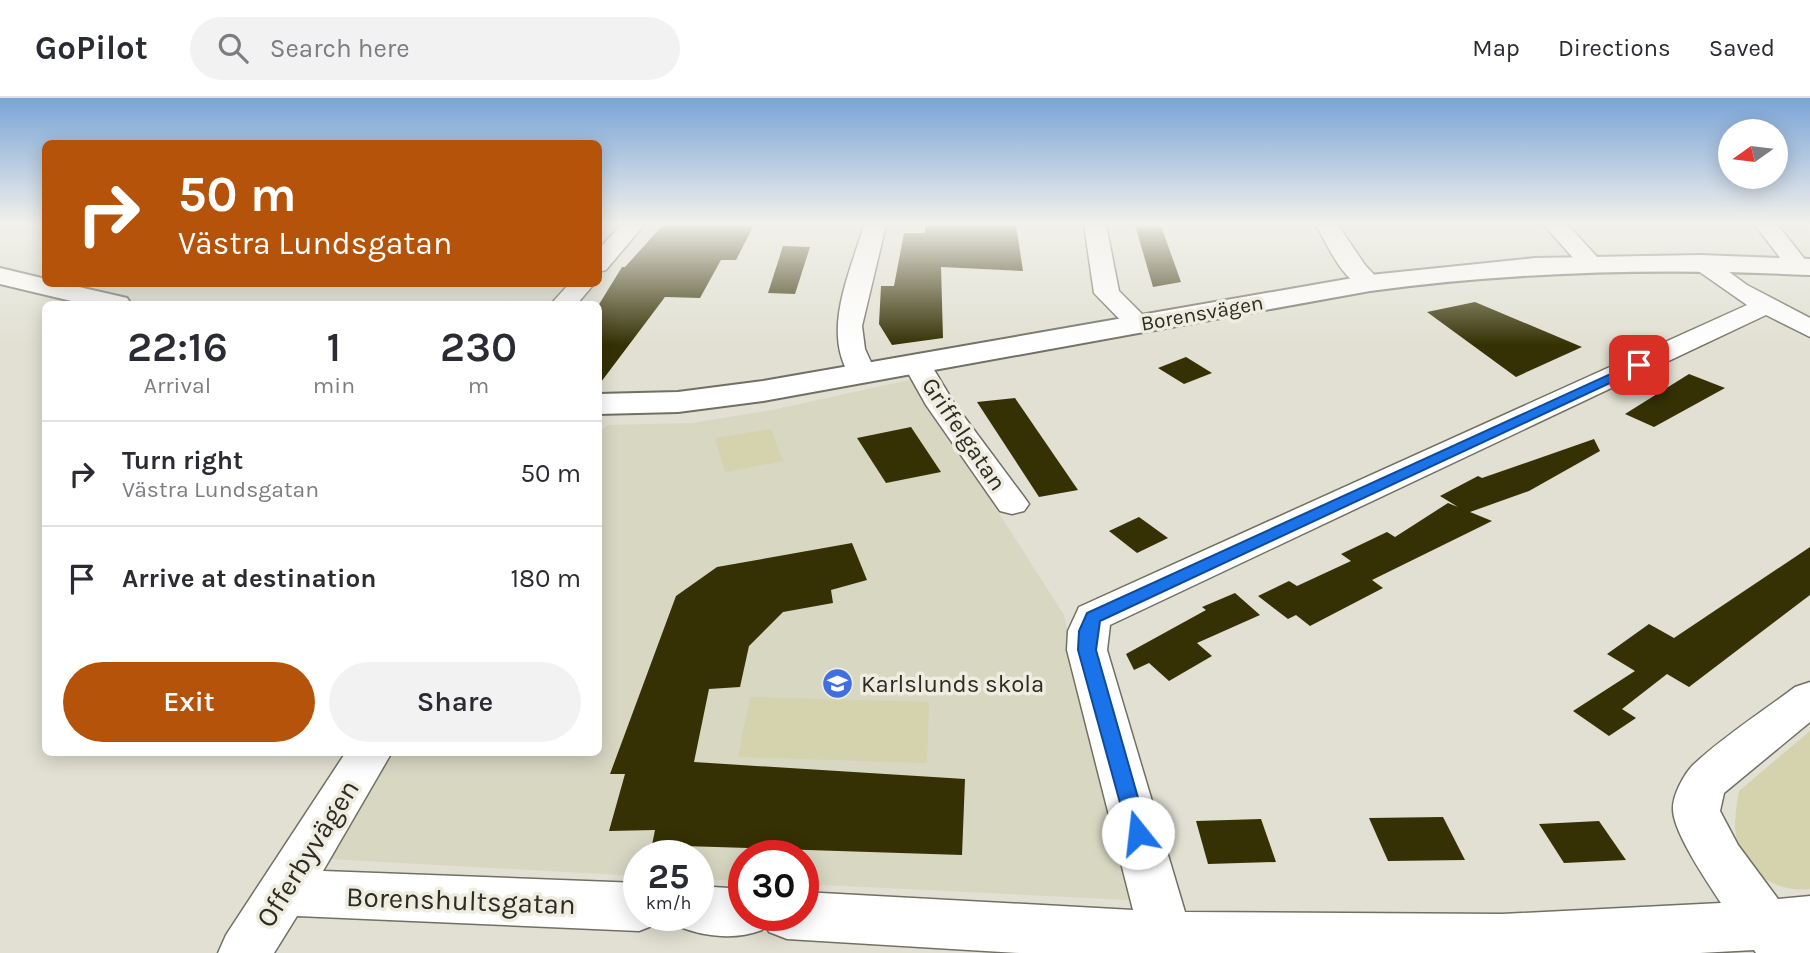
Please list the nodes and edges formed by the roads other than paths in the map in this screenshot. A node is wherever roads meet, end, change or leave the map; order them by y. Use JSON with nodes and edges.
{"nodes":[{"id":1,"x":865,"y":265,"type":"edge"},
{"id":2,"x":1102,"y":265,"type":"edge"},
{"id":3,"x":1353,"y":265,"type":"edge"},
{"id":4,"x":1561,"y":265,"type":"edge"},
{"id":5,"x":1705,"y":265,"type":"edge"},
{"id":6,"x":1751,"y":265,"type":"edge"},
{"id":7,"x":1805,"y":267,"type":"edge"},
{"id":8,"x":0,"y":276,"type":"edge"},
{"id":9,"x":1370,"y":283,"type":"junction"},
{"id":10,"x":42,"y":286,"type":"edge"},
{"id":11,"x":46,"y":287,"type":"edge"},
{"id":12,"x":579,"y":287,"type":"edge"},
{"id":13,"x":104,"y":301,"type":"edge"},
{"id":14,"x":567,"y":301,"type":"edge"},
{"id":15,"x":1765,"y":306,"type":"junction"},
{"id":16,"x":1139,"y":324,"type":"junction"},
{"id":17,"x":1810,"y":329,"type":"edge"},
{"id":18,"x":917,"y":364,"type":"junction"},
{"id":19,"x":862,"y":373,"type":"junction"},
{"id":20,"x":602,"y":404,"type":"edge"},
{"id":21,"x":1012,"y":504,"type":"dead end"},
{"id":22,"x":1810,"y":698,"type":"edge"},
{"id":23,"x":367,"y":756,"type":"edge"},
{"id":24,"x":282,"y":892,"type":"junction"},
{"id":25,"x":623,"y":906,"type":"edge"},
{"id":26,"x":819,"y":918,"type":"edge"},
{"id":27,"x":1788,"y":933,"type":"edge"},
{"id":28,"x":1168,"y":945,"type":"edge"},
{"id":29,"x":245,"y":953,"type":"edge"}],
"edges":[{"from":1,"to":19,"type":"street"},
{"from":2,"to":16,"type":"street"},
{"from":3,"to":9,"type":"street"},
{"from":4,"to":9,"type":"street","name":"Borensvägen"},
{"from":5,"to":15,"type":"street"},
{"from":6,"to":7,"type":"street","name":"Borensvägen"},
{"from":8,"to":10,"type":"street"},
{"from":9,"to":16,"type":"street","name":"Borensvägen"},
{"from":11,"to":13,"type":"street"},
{"from":12,"to":14,"type":"street"},
{"from":15,"to":17,"type":"street"},
{"from":15,"to":28,"type":"street"},
{"from":16,"to":18,"type":"street","name":"Borensvägen"},
{"from":18,"to":19,"type":"street","name":"Borensvägen"},
{"from":18,"to":21,"type":"street","name":"Griffelgatan"},
{"from":19,"to":20,"type":"street","name":"Borensvägen"},
{"from":22,"to":27,"type":"street"},
{"from":23,"to":24,"type":"street","name":"Offerbyvägen"},
{"from":24,"to":25,"type":"street","name":"Borenshultsgatan"},
{"from":24,"to":29,"type":"street","name":"Offerbyvägen"},
{"from":26,"to":28,"type":"street"},
{"from":27,"to":28,"type":"street"}]}
